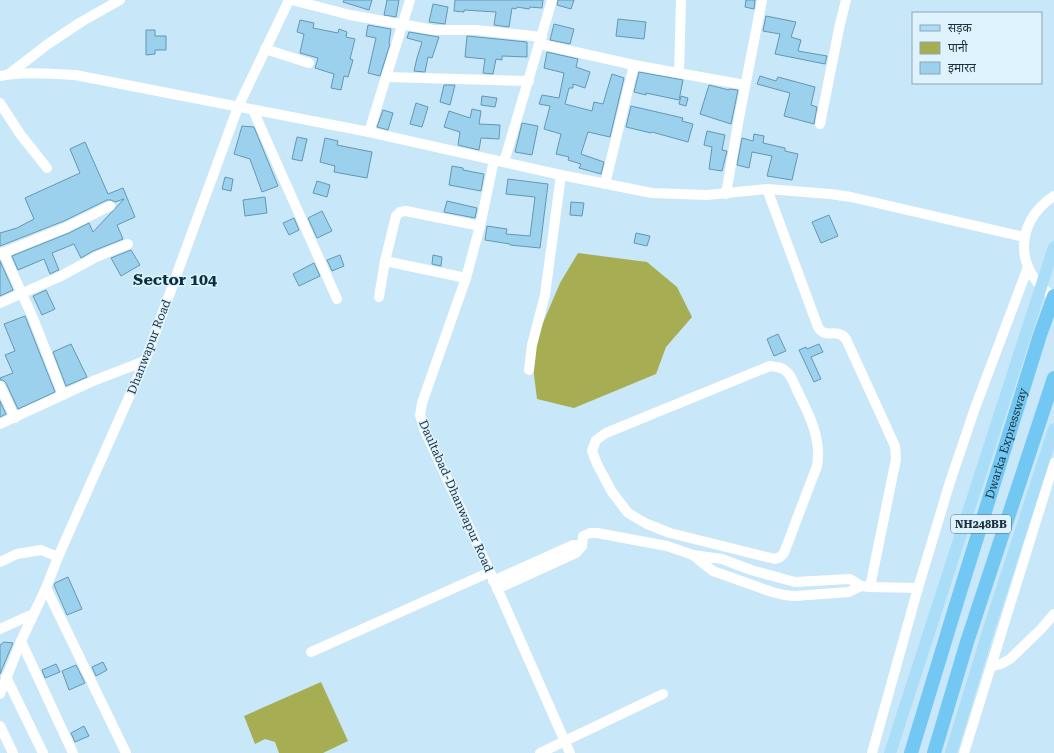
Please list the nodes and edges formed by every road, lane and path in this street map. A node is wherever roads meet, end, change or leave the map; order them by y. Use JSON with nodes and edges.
{"nodes":[{"id":1,"x":120,"y":0,"type":"edge"},
{"id":2,"x":289,"y":0,"type":"edge"},
{"id":3,"x":292,"y":0,"type":"edge"},
{"id":4,"x":410,"y":0,"type":"edge"},
{"id":5,"x":552,"y":0,"type":"edge"},
{"id":6,"x":681,"y":0,"type":"edge"},
{"id":7,"x":762,"y":0,"type":"edge"},
{"id":8,"x":846,"y":0,"type":"edge"},
{"id":9,"x":402,"y":24,"type":"junction"},
{"id":10,"x":541,"y":40,"type":"junction"},
{"id":11,"x":265,"y":49,"type":"junction"},
{"id":12,"x":309,"y":63,"type":"dead end"},
{"id":13,"x":634,"y":65,"type":"junction"},
{"id":14,"x":678,"y":73,"type":"junction"},
{"id":15,"x":4,"y":75,"type":"edge"},
{"id":16,"x":386,"y":77,"type":"junction"},
{"id":17,"x":529,"y":81,"type":"junction"},
{"id":18,"x":745,"y":85,"type":"junction"},
{"id":19,"x":0,"y":103,"type":"edge"},
{"id":20,"x":238,"y":107,"type":"junction"},
{"id":21,"x":253,"y":110,"type":"junction"},
{"id":22,"x":820,"y":124,"type":"dead end"},
{"id":23,"x":369,"y":132,"type":"junction"},
{"id":24,"x":494,"y":160,"type":"junction"},
{"id":25,"x":504,"y":162,"type":"junction"},
{"id":26,"x":47,"y":168,"type":"dead end"},
{"id":27,"x":560,"y":175,"type":"junction"},
{"id":28,"x":605,"y":184,"type":"junction"},
{"id":29,"x":767,"y":189,"type":"junction"},
{"id":30,"x":726,"y":194,"type":"junction"},
{"id":31,"x":1053,"y":195,"type":"edge"},
{"id":32,"x":110,"y":206,"type":"dead end"},
{"id":33,"x":480,"y":226,"type":"junction"},
{"id":34,"x":1024,"y":236,"type":"junction"},
{"id":35,"x":128,"y":244,"type":"dead end"},
{"id":36,"x":1054,"y":248,"type":"edge"},
{"id":37,"x":2,"y":253,"type":"edge"},
{"id":38,"x":385,"y":261,"type":"junction"},
{"id":39,"x":1028,"y":266,"type":"junction"},
{"id":40,"x":466,"y":278,"type":"junction"},
{"id":41,"x":22,"y":294,"type":"junction"},
{"id":42,"x":379,"y":297,"type":"dead end"},
{"id":43,"x":1054,"y":297,"type":"edge"},
{"id":44,"x":337,"y":299,"type":"dead end"},
{"id":45,"x":0,"y":303,"type":"edge"},
{"id":46,"x":145,"y":361,"type":"junction"},
{"id":47,"x":529,"y":370,"type":"dead end"},
{"id":48,"x":1054,"y":378,"type":"edge"},
{"id":49,"x":0,"y":386,"type":"edge"},
{"id":50,"x":63,"y":395,"type":"junction"},
{"id":51,"x":14,"y":418,"type":"junction"},
{"id":52,"x":0,"y":424,"type":"edge"},
{"id":53,"x":1054,"y":429,"type":"edge"},
{"id":54,"x":1054,"y":463,"type":"edge"},
{"id":55,"x":670,"y":533,"type":"junction"},
{"id":56,"x":667,"y":546,"type":"junction"},
{"id":57,"x":693,"y":555,"type":"junction"},
{"id":58,"x":58,"y":557,"type":"junction"},
{"id":59,"x":0,"y":562,"type":"edge"},
{"id":60,"x":493,"y":580,"type":"junction"},
{"id":61,"x":866,"y":586,"type":"junction"},
{"id":62,"x":46,"y":588,"type":"junction"},
{"id":63,"x":918,"y":588,"type":"junction"},
{"id":64,"x":33,"y":614,"type":"junction"},
{"id":65,"x":1054,"y":614,"type":"edge"},
{"id":66,"x":0,"y":629,"type":"edge"},
{"id":67,"x":21,"y":641,"type":"junction"},
{"id":68,"x":311,"y":652,"type":"dead end"},
{"id":69,"x":991,"y":666,"type":"junction"},
{"id":70,"x":6,"y":677,"type":"junction"},
{"id":71,"x":0,"y":694,"type":"edge"},
{"id":72,"x":663,"y":694,"type":"dead end"},
{"id":73,"x":0,"y":726,"type":"edge"},
{"id":74,"x":565,"y":740,"type":"junction"},
{"id":75,"x":13,"y":753,"type":"edge"},
{"id":76,"x":43,"y":753,"type":"edge"},
{"id":77,"x":73,"y":753,"type":"edge"},
{"id":78,"x":126,"y":753,"type":"edge"},
{"id":79,"x":540,"y":753,"type":"edge"},
{"id":80,"x":570,"y":753,"type":"edge"},
{"id":81,"x":872,"y":753,"type":"edge"},
{"id":82,"x":890,"y":753,"type":"edge"},
{"id":83,"x":911,"y":753,"type":"edge"},
{"id":84,"x":934,"y":753,"type":"edge"},
{"id":85,"x":951,"y":753,"type":"edge"},
{"id":86,"x":964,"y":753,"type":"edge"}],
"edges":[{"from":1,"to":15,"type":"street"},
{"from":2,"to":11,"type":"street","name":"Dhanwapur Road"},
{"from":3,"to":9,"type":"street"},
{"from":4,"to":9,"type":"street"},
{"from":5,"to":10,"type":"street"},
{"from":6,"to":14,"type":"street"},
{"from":7,"to":18,"type":"street"},
{"from":8,"to":22,"type":"street"},
{"from":9,"to":10,"type":"street"},
{"from":9,"to":16,"type":"street"},
{"from":10,"to":13,"type":"street"},
{"from":10,"to":17,"type":"street"},
{"from":11,"to":12,"type":"street"},
{"from":11,"to":20,"type":"street","name":"Dhanwapur Road"},
{"from":13,"to":14,"type":"street"},
{"from":13,"to":28,"type":"street"},
{"from":14,"to":18,"type":"street"},
{"from":15,"to":20,"type":"street"},
{"from":16,"to":17,"type":"street"},
{"from":16,"to":23,"type":"street"},
{"from":17,"to":25,"type":"street"},
{"from":18,"to":30,"type":"street"},
{"from":19,"to":26,"type":"street"},
{"from":20,"to":21,"type":"street"},
{"from":20,"to":46,"type":"street","name":"Dhanwapur Road"},
{"from":21,"to":23,"type":"street"},
{"from":21,"to":44,"type":"street"},
{"from":23,"to":24,"type":"street"},
{"from":24,"to":25,"type":"street"},
{"from":24,"to":33,"type":"street","name":"Daultabad-Dhanwapur Road"},
{"from":25,"to":27,"type":"street"},
{"from":27,"to":28,"type":"street"},
{"from":27,"to":47,"type":"street"},
{"from":28,"to":30,"type":"street"},
{"from":29,"to":30,"type":"street"},
{"from":29,"to":34,"type":"street"},
{"from":29,"to":61,"type":"street"},
{"from":31,"to":34,"type":"street"},
{"from":32,"to":37,"type":"street"},
{"from":33,"to":38,"type":"street"},
{"from":33,"to":40,"type":"street","name":"Daultabad-Dhanwapur Road"},
{"from":34,"to":39,"type":"street"},
{"from":35,"to":41,"type":"street"},
{"from":36,"to":82,"type":"main road"},
{"from":37,"to":41,"type":"street"},
{"from":38,"to":40,"type":"street"},
{"from":38,"to":42,"type":"street"},
{"from":39,"to":43,"type":"street"},
{"from":39,"to":63,"type":"street"},
{"from":40,"to":60,"type":"street","name":"Daultabad-Dhanwapur Road"},
{"from":41,"to":45,"type":"street"},
{"from":41,"to":50,"type":"street"},
{"from":43,"to":83,"type":"highway","name":"Dwarka Expressway","number":"NH248BB"},
{"from":46,"to":50,"type":"street"},
{"from":46,"to":58,"type":"street","name":"Dhanwapur Road"},
{"from":48,"to":84,"type":"highway","name":"Dwarka Expressway","number":"NH248BB"},
{"from":49,"to":51,"type":"street"},
{"from":50,"to":51,"type":"street"},
{"from":51,"to":52,"type":"street"},
{"from":53,"to":85,"type":"main road"},
{"from":54,"to":69,"type":"street"},
{"from":55,"to":55,"type":"street"},
{"from":55,"to":56,"type":"street"},
{"from":56,"to":57,"type":"street"},
{"from":56,"to":60,"type":"street"},
{"from":57,"to":61,"type":"street"},
{"from":57,"to":61,"type":"street"},
{"from":58,"to":59,"type":"street"},
{"from":58,"to":62,"type":"street","name":"Dhanwapur Road"},
{"from":60,"to":68,"type":"street"},
{"from":60,"to":74,"type":"street","name":"Daultabad-Dhanwapur Road"},
{"from":61,"to":63,"type":"street"},
{"from":62,"to":64,"type":"street","name":"Dhanwapur Road"},
{"from":62,"to":78,"type":"street"},
{"from":63,"to":81,"type":"street"},
{"from":64,"to":66,"type":"street"},
{"from":64,"to":67,"type":"street","name":"Dhanwapur Road"},
{"from":65,"to":69,"type":"street"},
{"from":67,"to":70,"type":"street","name":"Dhanwapur Road"},
{"from":67,"to":77,"type":"street"},
{"from":69,"to":86,"type":"street"},
{"from":70,"to":71,"type":"street","name":"Dhanwapur Road"},
{"from":70,"to":76,"type":"street"},
{"from":72,"to":74,"type":"street"},
{"from":73,"to":75,"type":"street"},
{"from":74,"to":79,"type":"street"},
{"from":74,"to":80,"type":"street","name":"Daultabad-Dhanwapur Road"}]}
